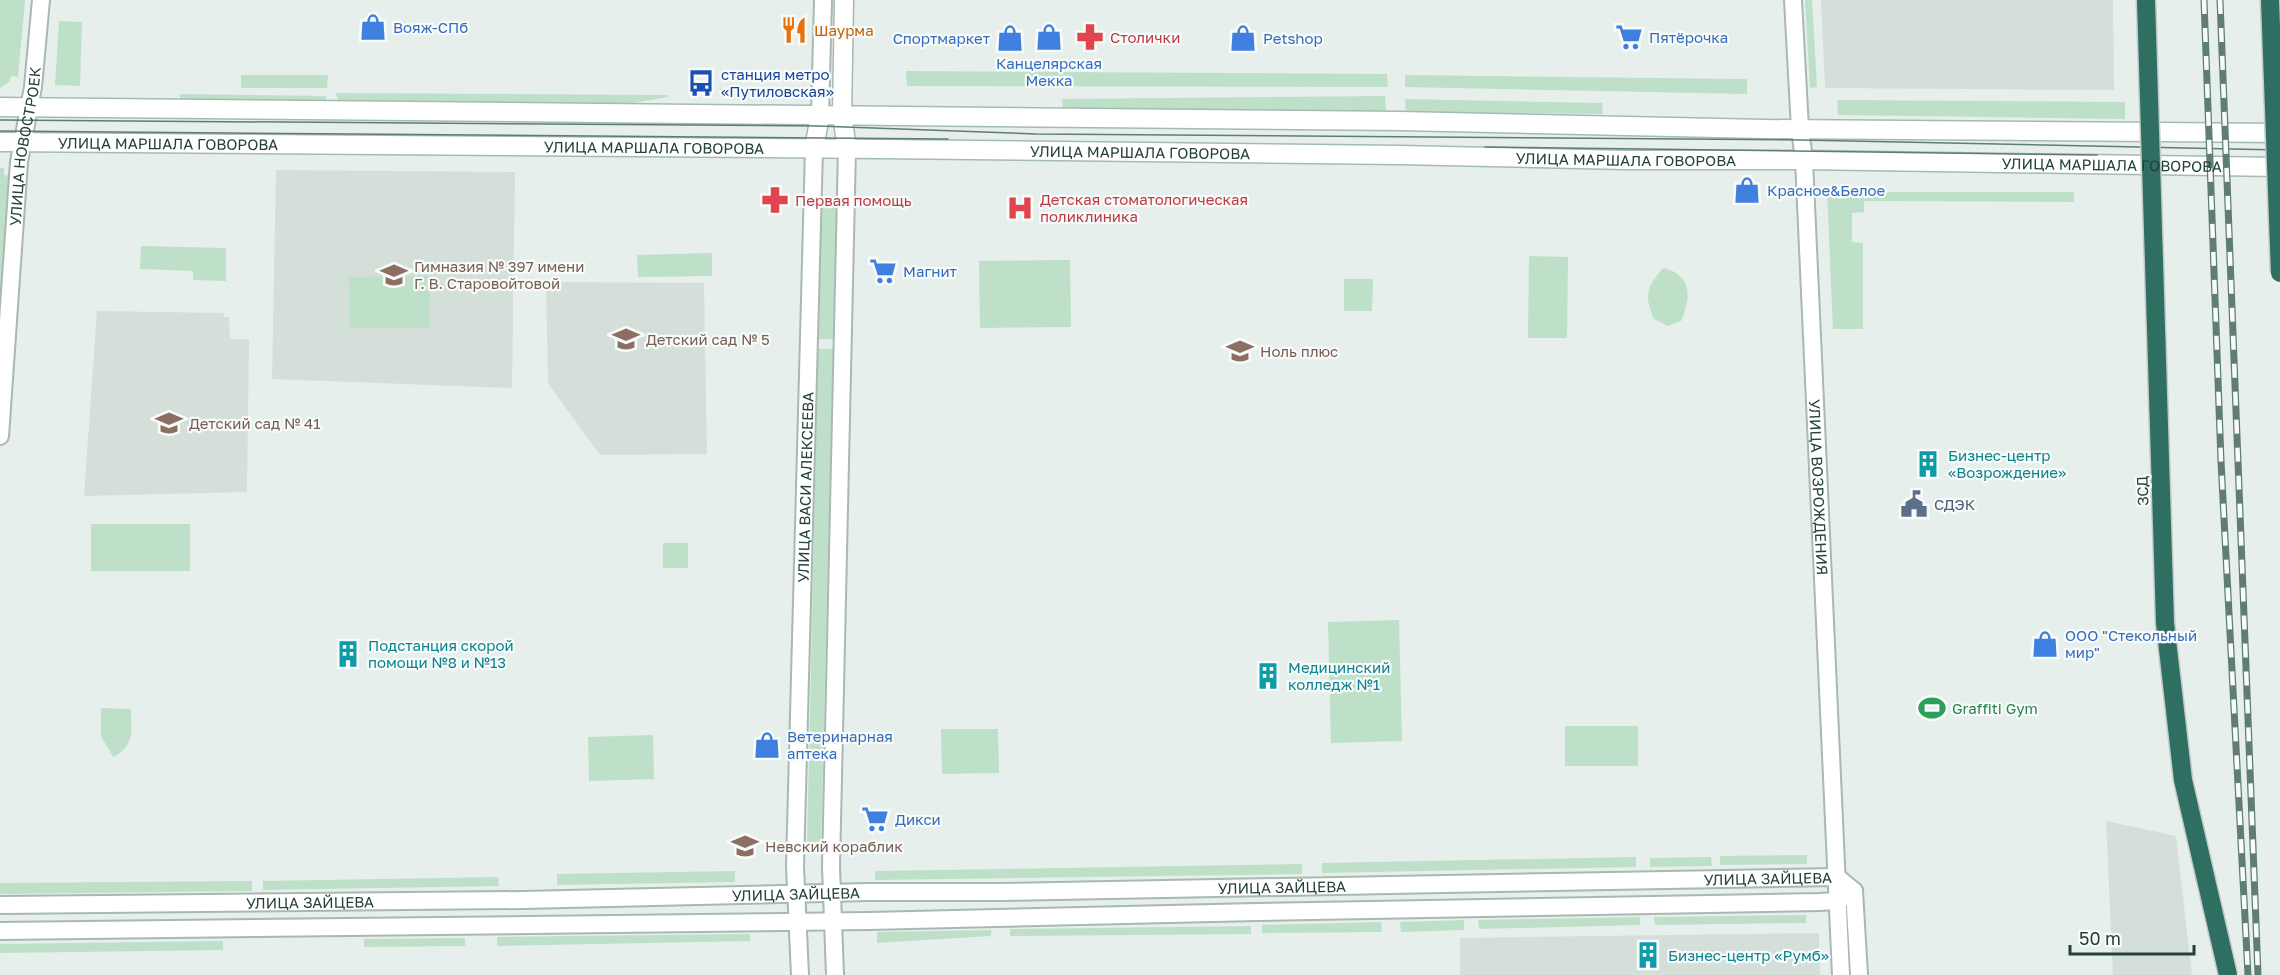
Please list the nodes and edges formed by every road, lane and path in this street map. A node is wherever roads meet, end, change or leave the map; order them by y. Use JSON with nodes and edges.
{"nodes":[{"id":1,"x":41,"y":0,"type":"edge"},
{"id":2,"x":823,"y":0,"type":"edge"},
{"id":3,"x":844,"y":0,"type":"edge"},
{"id":4,"x":1793,"y":0,"type":"edge"},
{"id":5,"x":2146,"y":0,"type":"edge"},
{"id":6,"x":2270,"y":0,"type":"edge"},
{"id":7,"x":30,"y":106,"type":"junction"},
{"id":8,"x":0,"y":107,"type":"edge"},
{"id":9,"x":820,"y":116,"type":"junction"},
{"id":10,"x":842,"y":116,"type":"junction"},
{"id":11,"x":1800,"y":129,"type":"junction"},
{"id":12,"x":2280,"y":133,"type":"edge"},
{"id":13,"x":0,"y":142,"type":"edge"},
{"id":14,"x":22,"y":143,"type":"junction"},
{"id":15,"x":814,"y":148,"type":"junction"},
{"id":16,"x":847,"y":148,"type":"junction"},
{"id":17,"x":1804,"y":160,"type":"junction"},
{"id":18,"x":2280,"y":167,"type":"edge"},
{"id":19,"x":2280,"y":273,"type":"edge"},
{"id":20,"x":0,"y":436,"type":"edge"},
{"id":21,"x":1838,"y":877,"type":"junction"},
{"id":22,"x":1854,"y":891,"type":"junction"},
{"id":23,"x":831,"y":893,"type":"junction"},
{"id":24,"x":796,"y":894,"type":"junction"},
{"id":25,"x":1838,"y":901,"type":"junction"},
{"id":26,"x":0,"y":905,"type":"edge"},
{"id":27,"x":832,"y":921,"type":"junction"},
{"id":28,"x":797,"y":922,"type":"junction"},
{"id":29,"x":0,"y":931,"type":"edge"},
{"id":30,"x":800,"y":975,"type":"edge"},
{"id":31,"x":835,"y":975,"type":"edge"},
{"id":32,"x":1841,"y":975,"type":"edge"},
{"id":33,"x":1859,"y":975,"type":"edge"},
{"id":34,"x":2228,"y":975,"type":"edge"}],
"edges":[{"from":1,"to":7,"type":"street","name":"УЛИЦА НОВОСТРОЕК"},
{"from":2,"to":9,"type":"street","name":"УЛИЦА ВАСИ АЛЕКСЕЕВА"},
{"from":3,"to":10,"type":"main road"},
{"from":4,"to":11,"type":"street","name":"УЛИЦА ВОЗРОЖДЕНИЯ"},
{"from":5,"to":34,"type":"highway","name":"ЗСД","bridge":true},
{"from":6,"to":19,"type":"highway","bridge":true},
{"from":7,"to":8,"type":"main road"},
{"from":7,"to":9,"type":"main road"},
{"from":7,"to":14,"type":"street","name":"УЛИЦА НОВОСТРОЕК"},
{"from":9,"to":10,"type":"main road"},
{"from":9,"to":15,"type":"main road","name":"УЛИЦА ВАСИ АЛЕКСЕЕВА"},
{"from":10,"to":11,"type":"main road"},
{"from":10,"to":16,"type":"main road"},
{"from":11,"to":12,"type":"main road"},
{"from":11,"to":17,"type":"street","name":"УЛИЦА ВОЗРОЖДЕНИЯ"},
{"from":13,"to":14,"type":"main road","name":"УЛИЦА МАРШАЛА ГОВОРОВА"},
{"from":14,"to":15,"type":"main road","name":"УЛИЦА МАРШАЛА ГОВОРОВА"},
{"from":14,"to":20,"type":"street","name":"УЛИЦА НОВОСТРОЕК"},
{"from":15,"to":16,"type":"main road","name":"УЛИЦА МАРШАЛА ГОВОРОВА"},
{"from":15,"to":24,"type":"street","name":"УЛИЦА ВАСИ АЛЕКСЕЕВА"},
{"from":16,"to":17,"type":"main road","name":"УЛИЦА МАРШАЛА ГОВОРОВА"},
{"from":16,"to":23,"type":"street"},
{"from":17,"to":18,"type":"main road","name":"УЛИЦА МАРШАЛА ГОВОРОВА"},
{"from":17,"to":21,"type":"street","name":"УЛИЦА ВОЗРОЖДЕНИЯ"},
{"from":21,"to":22,"type":"street","name":"УЛИЦА ЗАЙЦЕВА"},
{"from":21,"to":23,"type":"street","name":"УЛИЦА ЗАЙЦЕВА"},
{"from":21,"to":25,"type":"street","name":"УЛИЦА ВОЗРОЖДЕНИЯ"},
{"from":22,"to":25,"type":"street","name":"УЛИЦА ЗАЙЦЕВА"},
{"from":22,"to":33,"type":"street"},
{"from":23,"to":24,"type":"street","name":"УЛИЦА ЗАЙЦЕВА"},
{"from":23,"to":27,"type":"street"},
{"from":24,"to":26,"type":"street","name":"УЛИЦА ЗАЙЦЕВА"},
{"from":24,"to":28,"type":"street","name":"УЛИЦА ВАСИ АЛЕКСЕЕВА"},
{"from":25,"to":27,"type":"street","name":"УЛИЦА ЗАЙЦЕВА"},
{"from":25,"to":32,"type":"street","name":"УЛИЦА ВОЗРОЖДЕНИЯ"},
{"from":27,"to":28,"type":"street","name":"УЛИЦА ЗАЙЦЕВА"},
{"from":27,"to":31,"type":"street"},
{"from":28,"to":29,"type":"street","name":"УЛИЦА ЗАЙЦЕВА"},
{"from":28,"to":30,"type":"street","name":"УЛИЦА ВАСИ АЛЕКСЕЕВА"}]}
